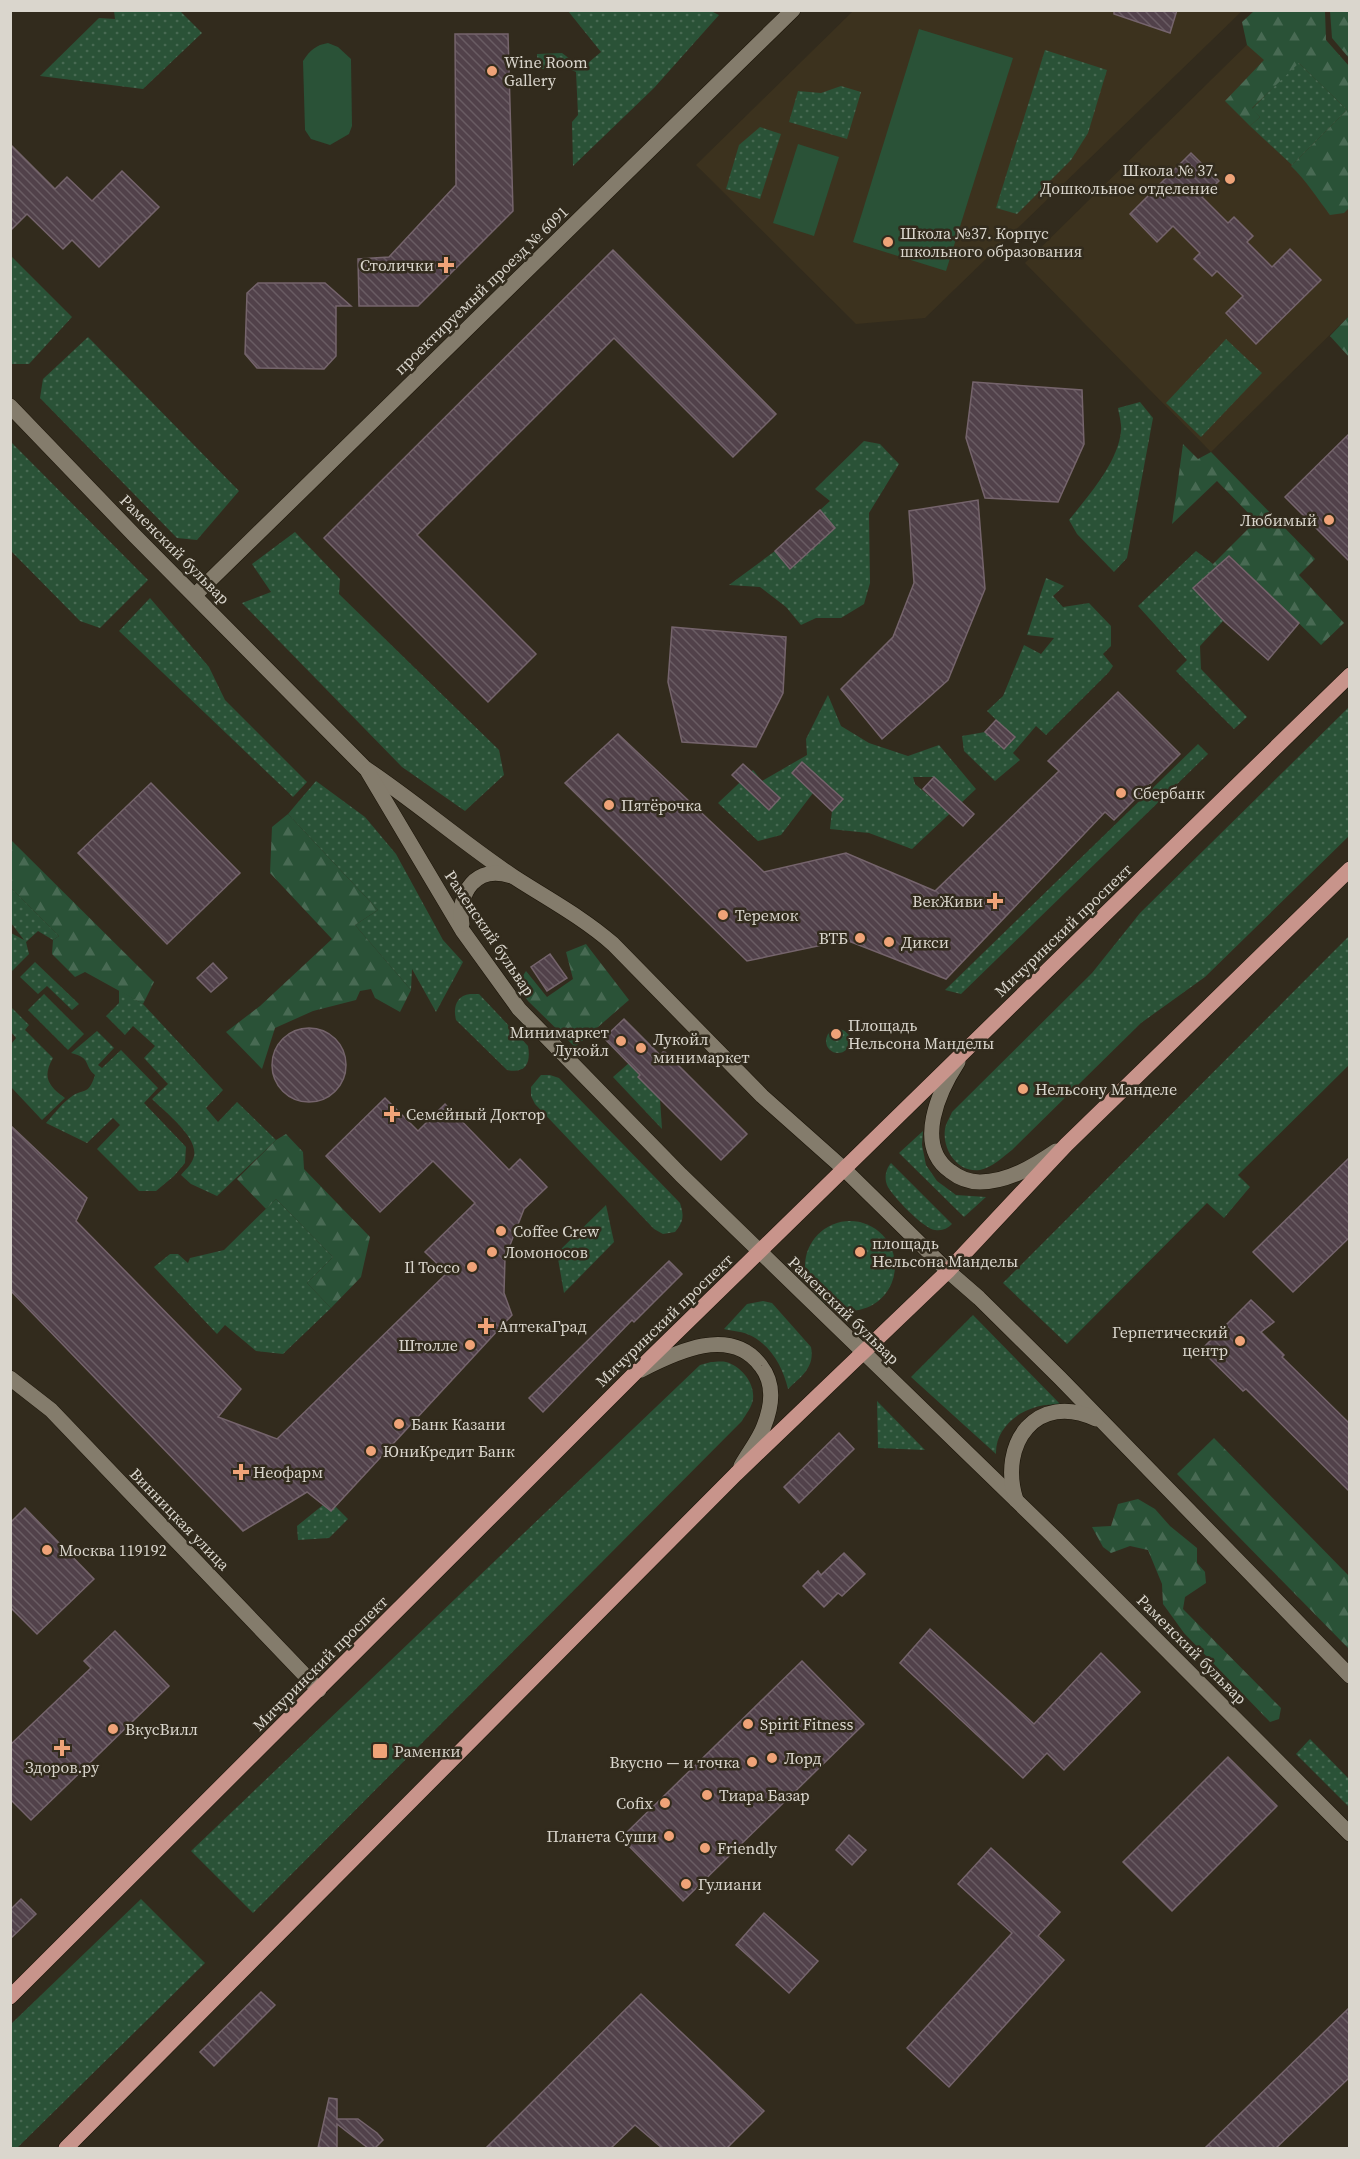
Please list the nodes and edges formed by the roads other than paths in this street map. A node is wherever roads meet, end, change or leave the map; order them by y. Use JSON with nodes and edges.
{"nodes":[{"id":1,"x":792,"y":10,"type":"edge"},
{"id":2,"x":10,"y":406,"type":"edge"},
{"id":3,"x":195,"y":595,"type":"junction"},
{"id":4,"x":1350,"y":675,"type":"edge"},
{"id":5,"x":365,"y":768,"type":"junction"},
{"id":6,"x":1350,"y":869,"type":"edge"},
{"id":7,"x":514,"y":877,"type":"junction"},
{"id":8,"x":462,"y":930,"type":"junction"},
{"id":9,"x":962,"y":1054,"type":"junction"},
{"id":10,"x":1066,"y":1145,"type":"junction"},
{"id":11,"x":844,"y":1169,"type":"junction"},
{"id":12,"x":760,"y":1252,"type":"junction"},
{"id":13,"x":948,"y":1271,"type":"junction"},
{"id":14,"x":864,"y":1354,"type":"junction"},
{"id":15,"x":635,"y":1373,"type":"junction"},
{"id":16,"x":10,"y":1378,"type":"edge"},
{"id":17,"x":1102,"y":1422,"type":"junction"},
{"id":18,"x":736,"y":1474,"type":"junction"},
{"id":19,"x":1016,"y":1501,"type":"junction"},
{"id":20,"x":1350,"y":1676,"type":"edge"},
{"id":21,"x":319,"y":1690,"type":"junction"},
{"id":22,"x":1350,"y":1834,"type":"edge"},
{"id":23,"x":10,"y":1997,"type":"edge"},
{"id":24,"x":66,"y":2148,"type":"edge"}],
"edges":[{"from":1,"to":3,"type":"street","name":"проектируемый проезд № 6091"},
{"from":2,"to":3,"type":"street","name":"Раменский бульвар"},
{"from":3,"to":5,"type":"street","name":"Раменский бульвар"},
{"from":4,"to":9,"type":"main road","name":"Мичуринский проспект"},
{"from":5,"to":7,"type":"street","name":"Раменский бульвар"},
{"from":5,"to":8,"type":"street","name":"Раменский бульвар"},
{"from":6,"to":10,"type":"main road"},
{"from":7,"to":8,"type":"street"},
{"from":7,"to":11,"type":"street","name":"Раменский бульвар"},
{"from":8,"to":12,"type":"street","name":"Раменский бульвар"},
{"from":9,"to":10,"type":"street"},
{"from":9,"to":11,"type":"main road","name":"Мичуринский проспект"},
{"from":10,"to":13,"type":"main road"},
{"from":11,"to":12,"type":"main road","name":"Мичуринский проспект"},
{"from":11,"to":13,"type":"street","name":"Раменский бульвар"},
{"from":12,"to":14,"type":"street","name":"Раменский бульвар"},
{"from":12,"to":15,"type":"main road","name":"Мичуринский проспект"},
{"from":13,"to":14,"type":"main road"},
{"from":13,"to":17,"type":"street","name":"Раменский бульвар"},
{"from":14,"to":18,"type":"main road"},
{"from":14,"to":19,"type":"street","name":"Раменский бульвар"},
{"from":15,"to":18,"type":"street"},
{"from":15,"to":21,"type":"main road","name":"Мичуринский проспект"},
{"from":16,"to":21,"type":"street","name":"Винницкая улица"},
{"from":17,"to":19,"type":"street"},
{"from":17,"to":20,"type":"street","name":"Раменский бульвар"},
{"from":18,"to":24,"type":"main road"},
{"from":19,"to":22,"type":"street","name":"Раменский бульвар"},
{"from":21,"to":23,"type":"main road","name":"Мичуринский проспект"}]}
